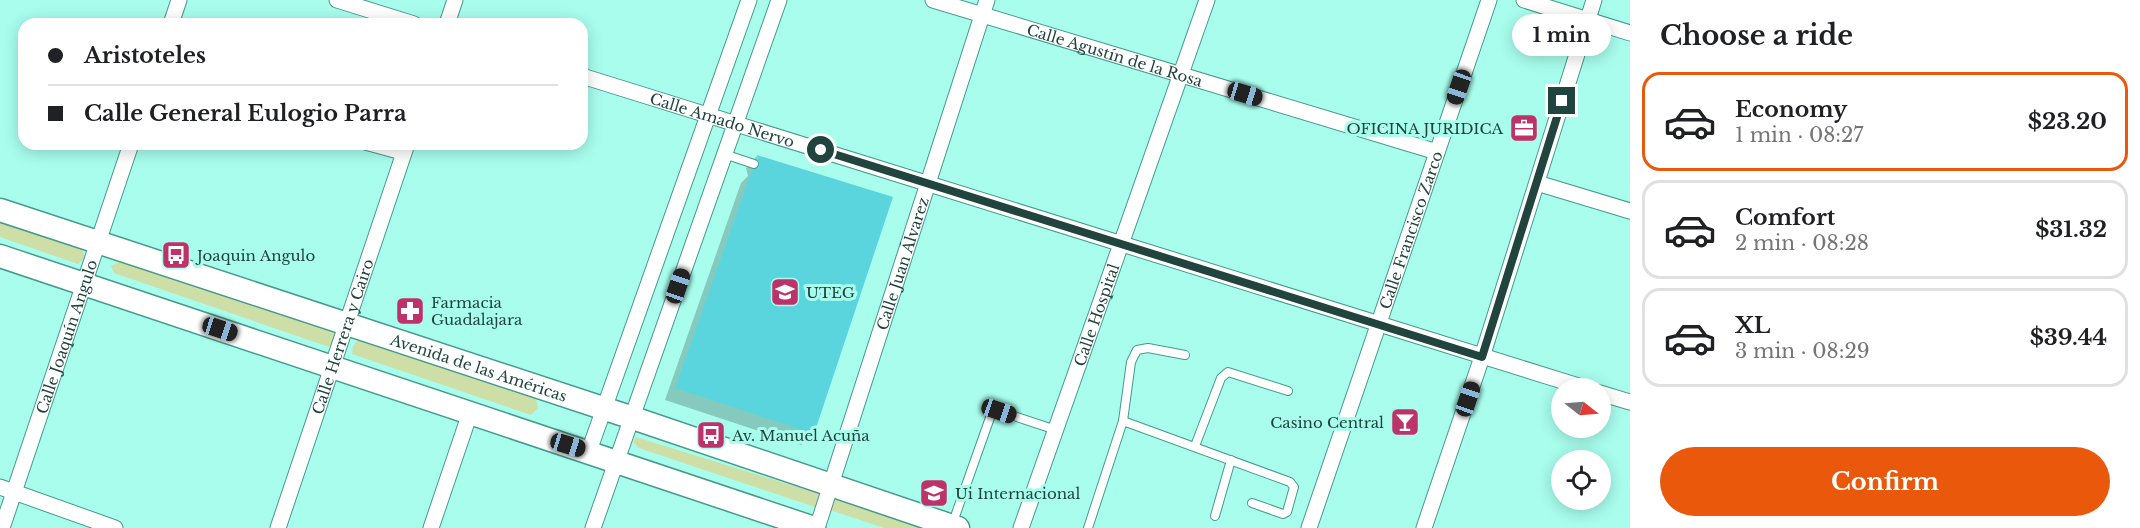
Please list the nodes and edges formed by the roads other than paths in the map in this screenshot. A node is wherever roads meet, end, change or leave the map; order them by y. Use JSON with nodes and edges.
{"nodes":[{"id":1,"x":179,"y":0,"type":"edge"},
{"id":2,"x":337,"y":0,"type":"edge"},
{"id":3,"x":455,"y":0,"type":"edge"},
{"id":4,"x":749,"y":0,"type":"edge"},
{"id":5,"x":779,"y":0,"type":"edge"},
{"id":6,"x":933,"y":0,"type":"edge"},
{"id":7,"x":1207,"y":0,"type":"edge"},
{"id":8,"x":1489,"y":0,"type":"edge"},
{"id":9,"x":1524,"y":0,"type":"edge"},
{"id":10,"x":1594,"y":0,"type":"edge"},
{"id":11,"x":985,"y":7,"type":"edge"},
{"id":12,"x":173,"y":18,"type":"edge"},
{"id":13,"x":395,"y":18,"type":"edge"},
{"id":14,"x":449,"y":18,"type":"edge"},
{"id":15,"x":1588,"y":20,"type":"junction"},
{"id":16,"x":1630,"y":33,"type":"edge"},
{"id":17,"x":1180,"y":75,"type":"junction"},
{"id":18,"x":588,"y":78,"type":"edge"},
{"id":19,"x":708,"y":115,"type":"junction"},
{"id":20,"x":736,"y":124,"type":"junction"},
{"id":21,"x":129,"y":150,"type":"edge"},
{"id":22,"x":405,"y":150,"type":"edge"},
{"id":23,"x":1437,"y":152,"type":"junction"},
{"id":24,"x":724,"y":154,"type":"junction"},
{"id":25,"x":754,"y":164,"type":"dead end"},
{"id":26,"x":1537,"y":183,"type":"junction"},
{"id":27,"x":927,"y":184,"type":"junction"},
{"id":28,"x":0,"y":210,"type":"edge"},
{"id":29,"x":1630,"y":211,"type":"edge"},
{"id":30,"x":98,"y":243,"type":"junction"},
{"id":31,"x":1121,"y":244,"type":"junction"},
{"id":32,"x":0,"y":256,"type":"edge"},
{"id":33,"x":86,"y":284,"type":"junction"},
{"id":34,"x":1378,"y":324,"type":"junction"},
{"id":35,"x":346,"y":326,"type":"junction"},
{"id":36,"x":1185,"y":355,"type":"dead end"},
{"id":37,"x":1482,"y":357,"type":"junction"},
{"id":38,"x":332,"y":366,"type":"junction"},
{"id":39,"x":1552,"y":378,"type":"edge"},
{"id":40,"x":1288,"y":391,"type":"dead end"},
{"id":41,"x":1611,"y":396,"type":"edge"},
{"id":42,"x":1630,"y":402,"type":"edge"},
{"id":43,"x":603,"y":409,"type":"junction"},
{"id":44,"x":470,"y":413,"type":"junction"},
{"id":45,"x":633,"y":418,"type":"junction"},
{"id":46,"x":1123,"y":421,"type":"junction"},
{"id":47,"x":1056,"y":430,"type":"junction"},
{"id":48,"x":1195,"y":446,"type":"junction"},
{"id":49,"x":589,"y":451,"type":"junction"},
{"id":50,"x":617,"y":460,"type":"junction"},
{"id":51,"x":1231,"y":460,"type":"junction"},
{"id":52,"x":831,"y":485,"type":"junction"},
{"id":53,"x":7,"y":490,"type":"edge"},
{"id":54,"x":1252,"y":503,"type":"dead end"},
{"id":55,"x":1215,"y":516,"type":"dead end"},
{"id":56,"x":955,"y":527,"type":"edge"},
{"id":57,"x":2,"y":528,"type":"edge"},
{"id":58,"x":115,"y":528,"type":"edge"},
{"id":59,"x":278,"y":528,"type":"edge"},
{"id":60,"x":431,"y":528,"type":"edge"},
{"id":61,"x":593,"y":528,"type":"edge"},
{"id":62,"x":815,"y":528,"type":"edge"},
{"id":63,"x":1021,"y":528,"type":"edge"},
{"id":64,"x":1088,"y":528,"type":"edge"},
{"id":65,"x":1309,"y":528,"type":"edge"},
{"id":66,"x":1424,"y":528,"type":"edge"}],
"edges":[{"from":1,"to":12,"type":"street"},
{"from":2,"to":13,"type":"street"},
{"from":3,"to":14,"type":"street"},
{"from":4,"to":19,"type":"street"},
{"from":5,"to":20,"type":"street"},
{"from":6,"to":11,"type":"street","name":"Calle Agustín de la Rosa"},
{"from":7,"to":17,"type":"street","name":"Calle Hospital"},
{"from":8,"to":23,"type":"street","name":"Calle Francisco Zarco"},
{"from":9,"to":15,"type":"street"},
{"from":10,"to":15,"type":"street"},
{"from":11,"to":17,"type":"street","name":"Calle Agustín de la Rosa"},
{"from":11,"to":27,"type":"street","name":"Calle Juan Álvarez"},
{"from":15,"to":16,"type":"street"},
{"from":15,"to":26,"type":"street"},
{"from":17,"to":23,"type":"street","name":"Calle Agustín de la Rosa"},
{"from":17,"to":31,"type":"street","name":"Calle Hospital"},
{"from":18,"to":19,"type":"street","name":"Calle Amado Nervo"},
{"from":19,"to":20,"type":"street","name":"Calle Amado Nervo"},
{"from":19,"to":43,"type":"street"},
{"from":20,"to":24,"type":"street"},
{"from":20,"to":27,"type":"street","name":"Calle Amado Nervo"},
{"from":21,"to":30,"type":"street","name":"Calle Joaquín Angulo"},
{"from":22,"to":35,"type":"street","name":"Calle Herrera y Cairo"},
{"from":23,"to":34,"type":"street","name":"Calle Francisco Zarco"},
{"from":24,"to":25,"type":"lane"},
{"from":24,"to":45,"type":"street"},
{"from":26,"to":29,"type":"street"},
{"from":26,"to":37,"type":"street"},
{"from":27,"to":31,"type":"street","name":"Calle Amado Nervo"},
{"from":27,"to":52,"type":"street","name":"Calle Juan Álvarez"},
{"from":28,"to":30,"type":"main road","name":"Avenida de las Américas"},
{"from":30,"to":33,"type":"street","name":"Calle Joaquín Angulo"},
{"from":30,"to":35,"type":"main road","name":"Avenida de las Américas"},
{"from":31,"to":34,"type":"street","name":"Calle Amado Nervo"},
{"from":31,"to":47,"type":"street","name":"Calle Hospital"},
{"from":32,"to":33,"type":"main road"},
{"from":33,"to":38,"type":"main road"},
{"from":33,"to":53,"type":"street","name":"Calle Joaquín Angulo"},
{"from":34,"to":37,"type":"street","name":"Calle Amado Nervo"},
{"from":34,"to":65,"type":"street","name":"Calle Francisco Zarco"},
{"from":35,"to":38,"type":"street","name":"Calle Herrera y Cairo"},
{"from":35,"to":43,"type":"main road","name":"Avenida de las Américas"},
{"from":36,"to":46,"type":"lane"},
{"from":37,"to":39,"type":"street","name":"Calle Amado Nervo"},
{"from":37,"to":66,"type":"street"},
{"from":38,"to":44,"type":"main road"},
{"from":38,"to":59,"type":"street","name":"Calle Herrera y Cairo"},
{"from":40,"to":48,"type":"lane"},
{"from":41,"to":42,"type":"street"},
{"from":43,"to":45,"type":"main road","name":"Avenida de las Américas"},
{"from":43,"to":49,"type":"street"},
{"from":44,"to":49,"type":"main road"},
{"from":44,"to":60,"type":"street"},
{"from":45,"to":50,"type":"street"},
{"from":45,"to":52,"type":"main road","name":"Avenida de las Américas"},
{"from":46,"to":48,"type":"lane"},
{"from":46,"to":64,"type":"lane"},
{"from":47,"to":56,"type":"lane"},
{"from":47,"to":63,"type":"street","name":"Calle Hospital"},
{"from":48,"to":51,"type":"lane"},
{"from":49,"to":50,"type":"main road"},
{"from":50,"to":61,"type":"street"},
{"from":50,"to":62,"type":"main road"},
{"from":51,"to":54,"type":"lane"},
{"from":51,"to":55,"type":"lane"},
{"from":52,"to":56,"type":"main road","name":"Avenida de las Américas"},
{"from":52,"to":62,"type":"street","name":"Calle Juan Álvarez"},
{"from":53,"to":57,"type":"street","name":"Calle Joaquín Angulo"},
{"from":53,"to":58,"type":"street"}]}
